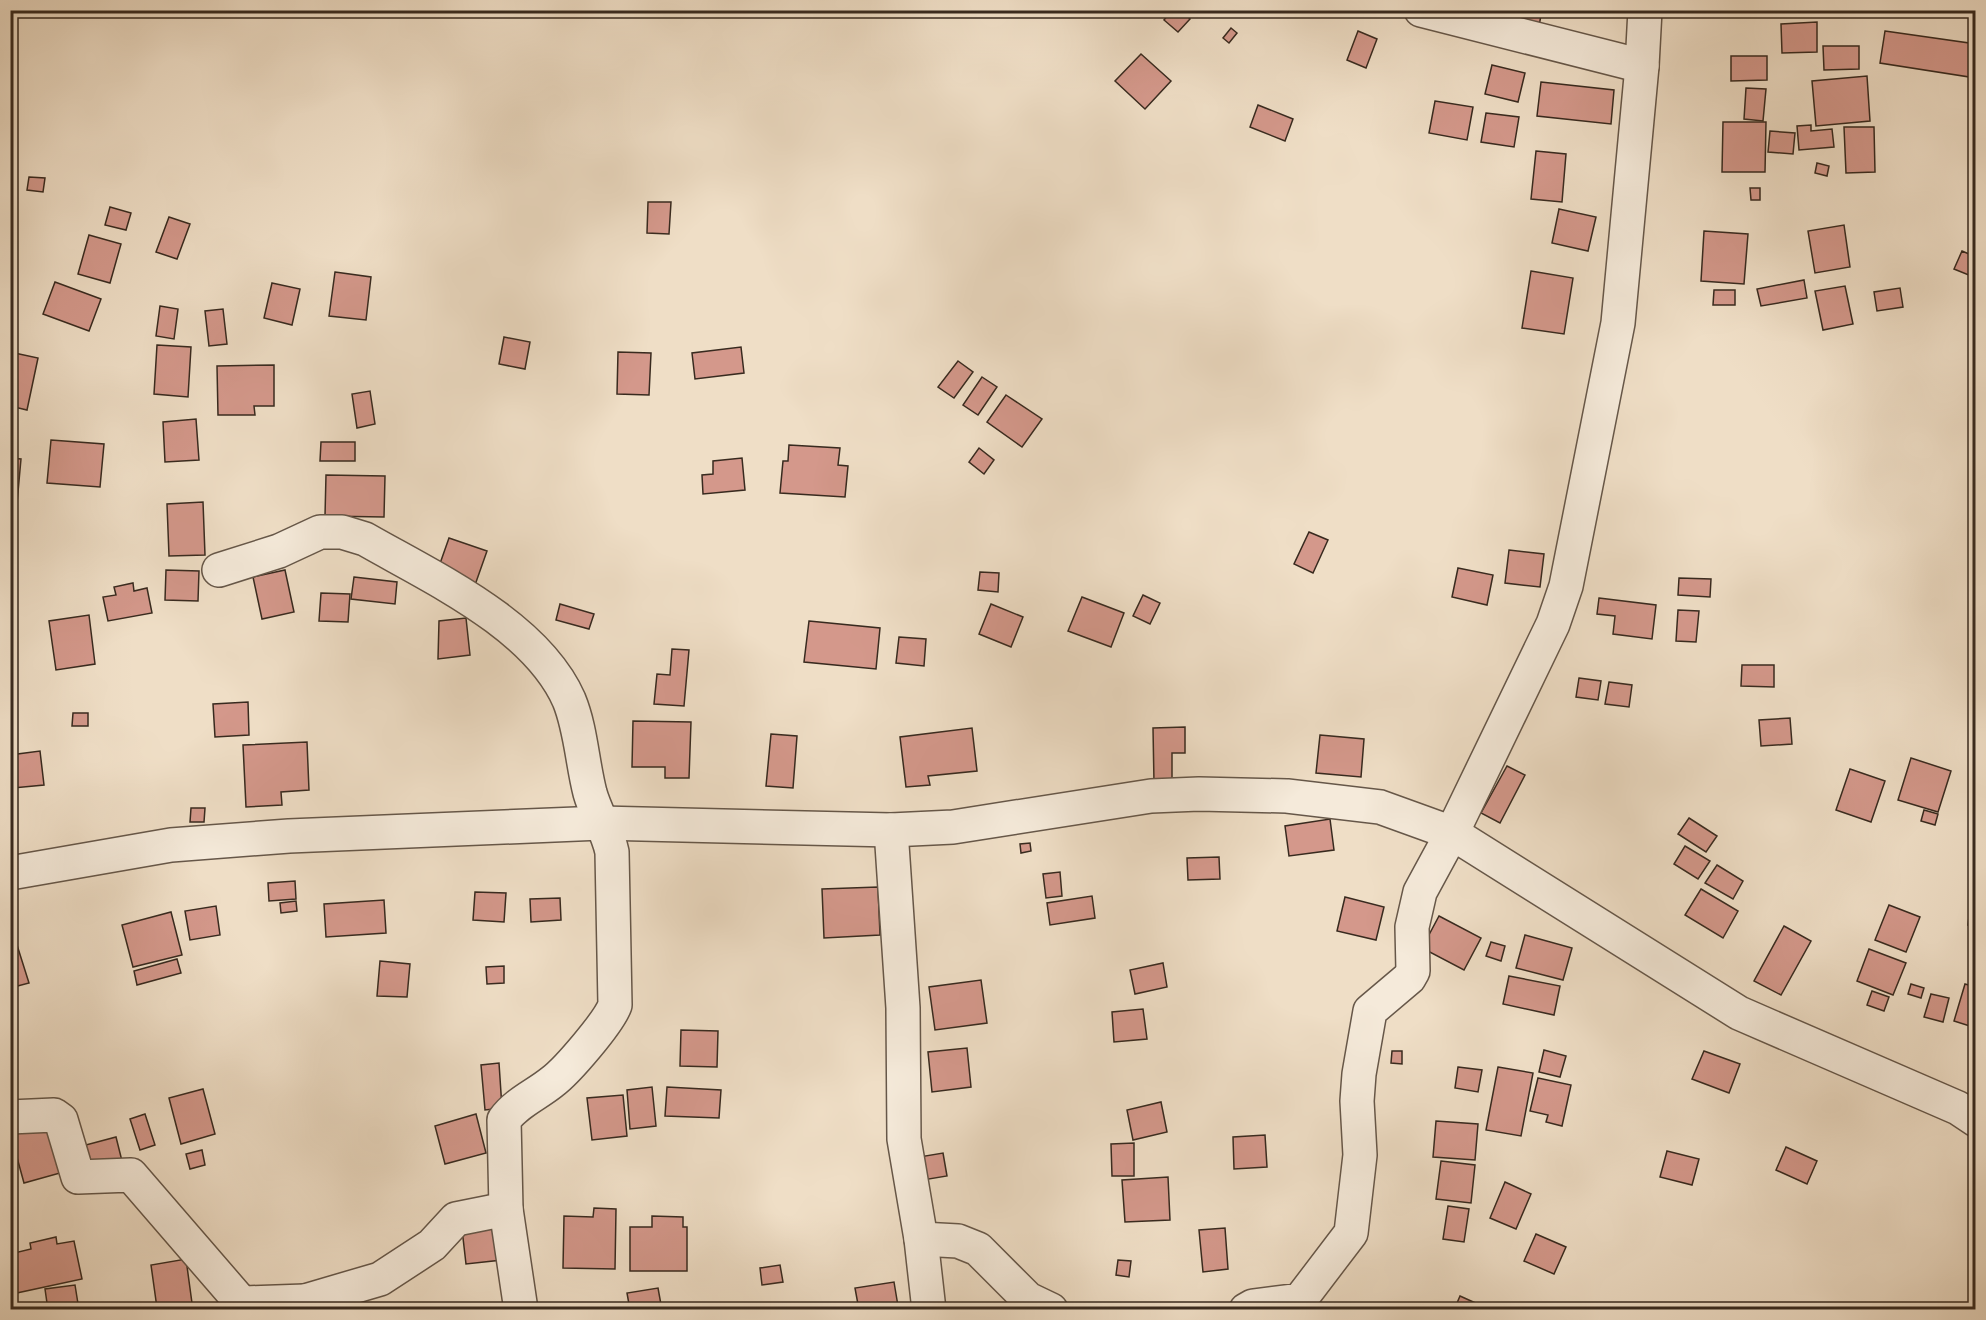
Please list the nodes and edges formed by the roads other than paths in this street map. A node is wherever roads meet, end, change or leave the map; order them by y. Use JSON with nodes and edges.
{"nodes":[{"id":1,"x":1421,"y":10,"type":"edge"},
{"id":2,"x":1645,"y":10,"type":"edge"},
{"id":3,"x":1642,"y":66,"type":"junction"},
{"id":4,"x":219,"y":570,"type":"dead end"},
{"id":5,"x":601,"y":823,"type":"junction"},
{"id":6,"x":891,"y":830,"type":"junction"},
{"id":7,"x":1452,"y":833,"type":"junction"},
{"id":8,"x":10,"y":873,"type":"edge"},
{"id":9,"x":10,"y":1117,"type":"edge"},
{"id":10,"x":1976,"y":1120,"type":"edge"},
{"id":11,"x":506,"y":1209,"type":"junction"},
{"id":12,"x":921,"y":1239,"type":"junction"},
{"id":13,"x":305,"y":1305,"type":"edge"},
{"id":14,"x":521,"y":1310,"type":"edge"},
{"id":15,"x":929,"y":1310,"type":"edge"},
{"id":16,"x":1051,"y":1310,"type":"edge"},
{"id":17,"x":1246,"y":1310,"type":"edge"}],
"edges":[{"from":1,"to":3,"type":"street"},
{"from":2,"to":3,"type":"street"},
{"from":3,"to":7,"type":"street"},
{"from":4,"to":5,"type":"street"},
{"from":5,"to":6,"type":"street"},
{"from":5,"to":8,"type":"street"},
{"from":5,"to":11,"type":"street"},
{"from":6,"to":7,"type":"street"},
{"from":6,"to":12,"type":"street"},
{"from":7,"to":10,"type":"street"},
{"from":7,"to":17,"type":"street"},
{"from":9,"to":13,"type":"street"},
{"from":11,"to":13,"type":"street"},
{"from":11,"to":14,"type":"street"},
{"from":12,"to":15,"type":"street"},
{"from":12,"to":16,"type":"street"}]}
